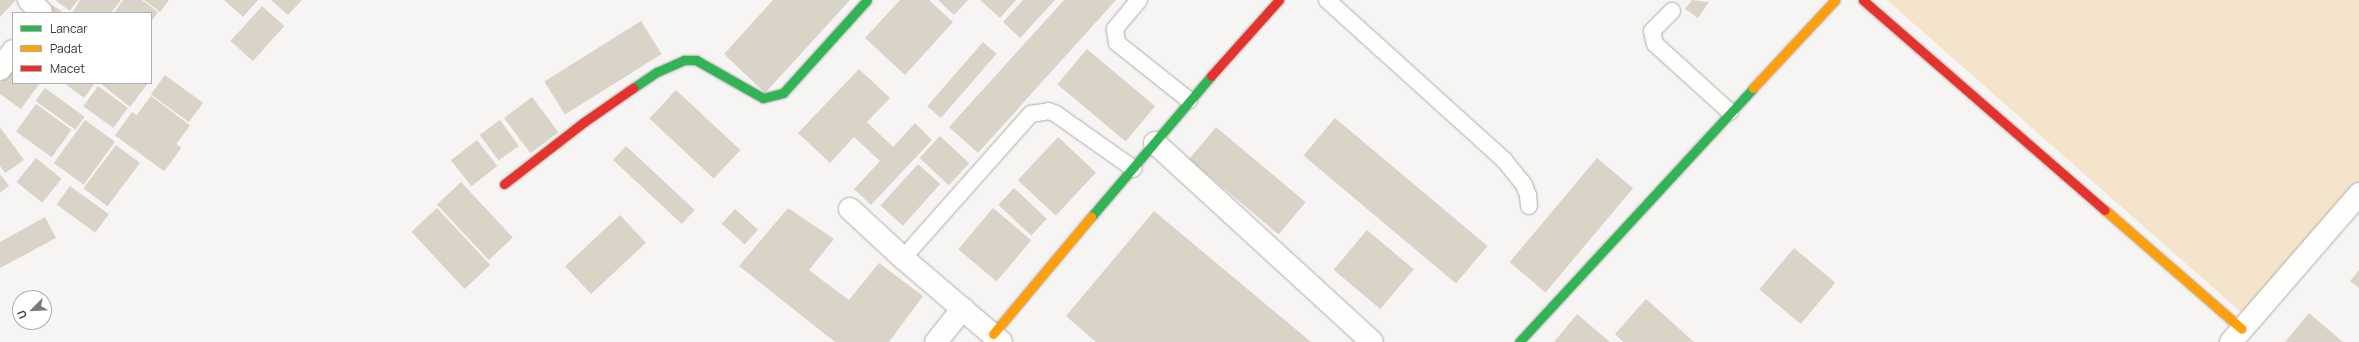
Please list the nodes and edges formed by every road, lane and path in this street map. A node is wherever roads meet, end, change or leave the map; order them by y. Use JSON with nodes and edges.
{"nodes":[{"id":1,"x":867,"y":0,"type":"edge"},
{"id":2,"x":1139,"y":0,"type":"edge"},
{"id":3,"x":1279,"y":0,"type":"edge"},
{"id":4,"x":1326,"y":0,"type":"edge"},
{"id":5,"x":1835,"y":0,"type":"edge"},
{"id":6,"x":1863,"y":0,"type":"edge"},
{"id":7,"x":1672,"y":11,"type":"dead end"},
{"id":8,"x":12,"y":52,"type":"edge"},
{"id":9,"x":0,"y":70,"type":"edge"},
{"id":10,"x":1189,"y":100,"type":"junction"},
{"id":11,"x":1730,"y":112,"type":"junction"},
{"id":12,"x":1155,"y":143,"type":"junction"},
{"id":13,"x":1134,"y":169,"type":"junction"},
{"id":14,"x":504,"y":184,"type":"dead end"},
{"id":15,"x":2359,"y":194,"type":"edge"},
{"id":16,"x":1529,"y":206,"type":"dead end"},
{"id":17,"x":850,"y":209,"type":"dead end"},
{"id":18,"x":903,"y":258,"type":"junction"},
{"id":19,"x":963,"y":308,"type":"junction"},
{"id":20,"x":2236,"y":335,"type":"edge"},
{"id":21,"x":997,"y":338,"type":"edge"},
{"id":22,"x":936,"y":342,"type":"edge"},
{"id":23,"x":1372,"y":342,"type":"edge"},
{"id":24,"x":1519,"y":342,"type":"edge"}],
"edges":[{"from":1,"to":14,"type":"street"},
{"from":2,"to":10,"type":"lane"},
{"from":3,"to":10,"type":"street"},
{"from":4,"to":16,"type":"lane"},
{"from":5,"to":11,"type":"street"},
{"from":6,"to":20,"type":"street"},
{"from":7,"to":11,"type":"lane"},
{"from":8,"to":9,"type":"street"},
{"from":10,"to":12,"type":"street"},
{"from":11,"to":24,"type":"street"},
{"from":12,"to":13,"type":"street"},
{"from":12,"to":23,"type":"street"},
{"from":13,"to":18,"type":"lane"},
{"from":13,"to":21,"type":"street"},
{"from":15,"to":20,"type":"street"},
{"from":17,"to":18,"type":"street"},
{"from":18,"to":19,"type":"street"},
{"from":19,"to":21,"type":"street"},
{"from":19,"to":22,"type":"street"}]}
